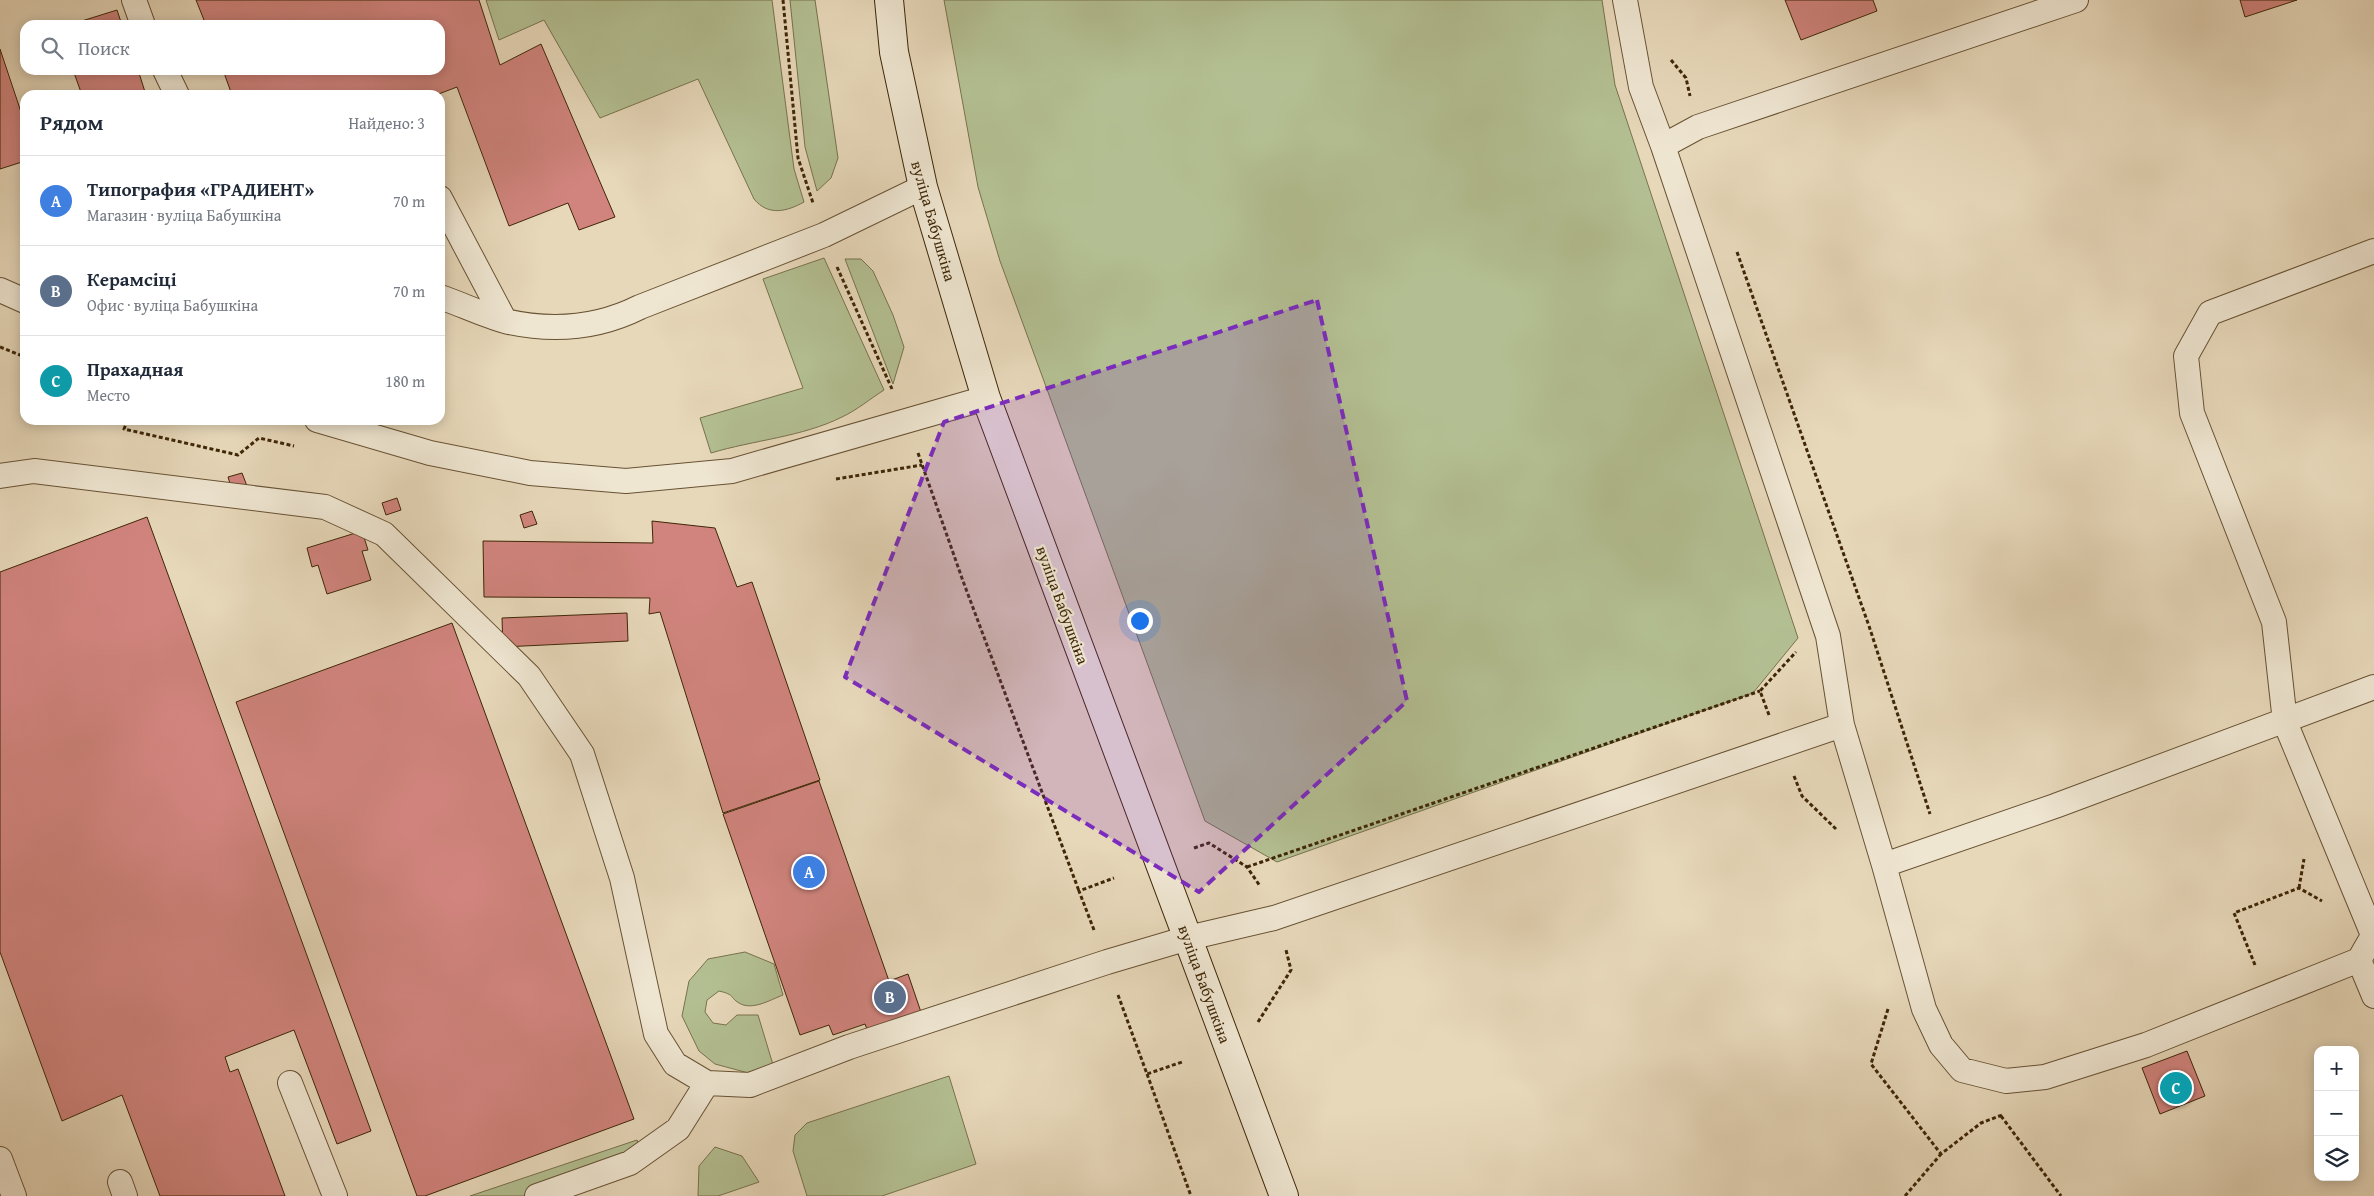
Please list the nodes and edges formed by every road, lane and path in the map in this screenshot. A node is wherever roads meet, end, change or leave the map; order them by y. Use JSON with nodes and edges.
{"nodes":[{"id":1,"x":134,"y":0,"type":"edge"},
{"id":2,"x":888,"y":0,"type":"edge"},
{"id":3,"x":1625,"y":0,"type":"edge"},
{"id":4,"x":2076,"y":0,"type":"edge"},
{"id":5,"x":141,"y":20,"type":"edge"},
{"id":6,"x":1670,"y":58,"type":"dead end"},
{"id":7,"x":167,"y":75,"type":"edge"},
{"id":8,"x":175,"y":90,"type":"edge"},
{"id":9,"x":1698,"y":127,"type":"junction"},
{"id":10,"x":1663,"y":146,"type":"junction"},
{"id":11,"x":923,"y":187,"type":"junction"},
{"id":12,"x":445,"y":207,"type":"edge"},
{"id":13,"x":1735,"y":245,"type":"dead end"},
{"id":14,"x":2374,"y":251,"type":"edge"},
{"id":15,"x":0,"y":290,"type":"edge"},
{"id":16,"x":20,"y":299,"type":"edge"},
{"id":17,"x":445,"y":299,"type":"edge"},
{"id":18,"x":505,"y":321,"type":"junction"},
{"id":19,"x":0,"y":346,"type":"edge"},
{"id":20,"x":20,"y":355,"type":"edge"},
{"id":21,"x":986,"y":398,"type":"junction"},
{"id":22,"x":330,"y":425,"type":"edge"},
{"id":23,"x":0,"y":476,"type":"edge"},
{"id":24,"x":2374,"y":687,"type":"edge"},
{"id":25,"x":1760,"y":691,"type":"dead end"},
{"id":26,"x":2285,"y":722,"type":"junction"},
{"id":27,"x":1842,"y":725,"type":"junction"},
{"id":28,"x":1940,"y":845,"type":"junction"},
{"id":29,"x":1194,"y":848,"type":"dead end"},
{"id":30,"x":1884,"y":865,"type":"junction"},
{"id":31,"x":1247,"y":867,"type":"junction"},
{"id":32,"x":1262,"y":890,"type":"dead end"},
{"id":33,"x":2364,"y":912,"type":"junction"},
{"id":34,"x":2374,"y":935,"type":"edge"},
{"id":35,"x":1188,"y":938,"type":"junction"},
{"id":36,"x":1285,"y":947,"type":"dead end"},
{"id":37,"x":2359,"y":960,"type":"junction"},
{"id":38,"x":2374,"y":996,"type":"edge"},
{"id":39,"x":2267,"y":997,"type":"junction"},
{"id":40,"x":1254,"y":1030,"type":"dead end"},
{"id":41,"x":1147,"y":1074,"type":"dead end"},
{"id":42,"x":290,"y":1083,"type":"dead end"},
{"id":43,"x":707,"y":1083,"type":"junction"},
{"id":44,"x":2001,"y":1116,"type":"dead end"},
{"id":45,"x":1940,"y":1154,"type":"dead end"},
{"id":46,"x":0,"y":1159,"type":"edge"},
{"id":47,"x":14,"y":1196,"type":"edge"},
{"id":48,"x":335,"y":1196,"type":"edge"},
{"id":49,"x":537,"y":1196,"type":"edge"},
{"id":50,"x":1191,"y":1196,"type":"edge"},
{"id":51,"x":1284,"y":1196,"type":"edge"},
{"id":52,"x":1905,"y":1196,"type":"edge"},
{"id":53,"x":2061,"y":1196,"type":"edge"}],
"edges":[{"from":1,"to":5,"type":"lane"},
{"from":2,"to":11,"type":"street","name":"вуліца Бабушкіна"},
{"from":3,"to":10,"type":"lane"},
{"from":4,"to":9,"type":"lane"},
{"from":6,"to":9,"type":"path"},
{"from":7,"to":8,"type":"lane"},
{"from":9,"to":10,"type":"lane"},
{"from":10,"to":27,"type":"lane"},
{"from":11,"to":18,"type":"lane"},
{"from":11,"to":21,"type":"street","name":"вуліца Бабушкіна"},
{"from":12,"to":18,"type":"lane"},
{"from":13,"to":28,"type":"path"},
{"from":14,"to":26,"type":"lane"},
{"from":15,"to":16,"type":"lane"},
{"from":17,"to":18,"type":"lane"},
{"from":19,"to":20,"type":"path"},
{"from":21,"to":22,"type":"lane"},
{"from":21,"to":35,"type":"street","name":"вуліца Бабушкіна"},
{"from":23,"to":43,"type":"lane"},
{"from":24,"to":26,"type":"lane"},
{"from":25,"to":31,"type":"path"},
{"from":26,"to":28,"type":"lane"},
{"from":26,"to":33,"type":"lane"},
{"from":27,"to":30,"type":"lane"},
{"from":27,"to":35,"type":"lane"},
{"from":28,"to":30,"type":"lane"},
{"from":29,"to":31,"type":"path"},
{"from":30,"to":39,"type":"lane"},
{"from":31,"to":32,"type":"path"},
{"from":33,"to":34,"type":"lane"},
{"from":33,"to":39,"type":"path"},
{"from":34,"to":37,"type":"lane"},
{"from":35,"to":43,"type":"lane"},
{"from":35,"to":51,"type":"street","name":"вуліца Бабушкіна"},
{"from":36,"to":40,"type":"path"},
{"from":37,"to":38,"type":"lane"},
{"from":37,"to":39,"type":"lane"},
{"from":41,"to":50,"type":"path"},
{"from":42,"to":48,"type":"lane"},
{"from":43,"to":49,"type":"lane"},
{"from":44,"to":53,"type":"path"},
{"from":45,"to":52,"type":"path"},
{"from":46,"to":47,"type":"lane"}]}
